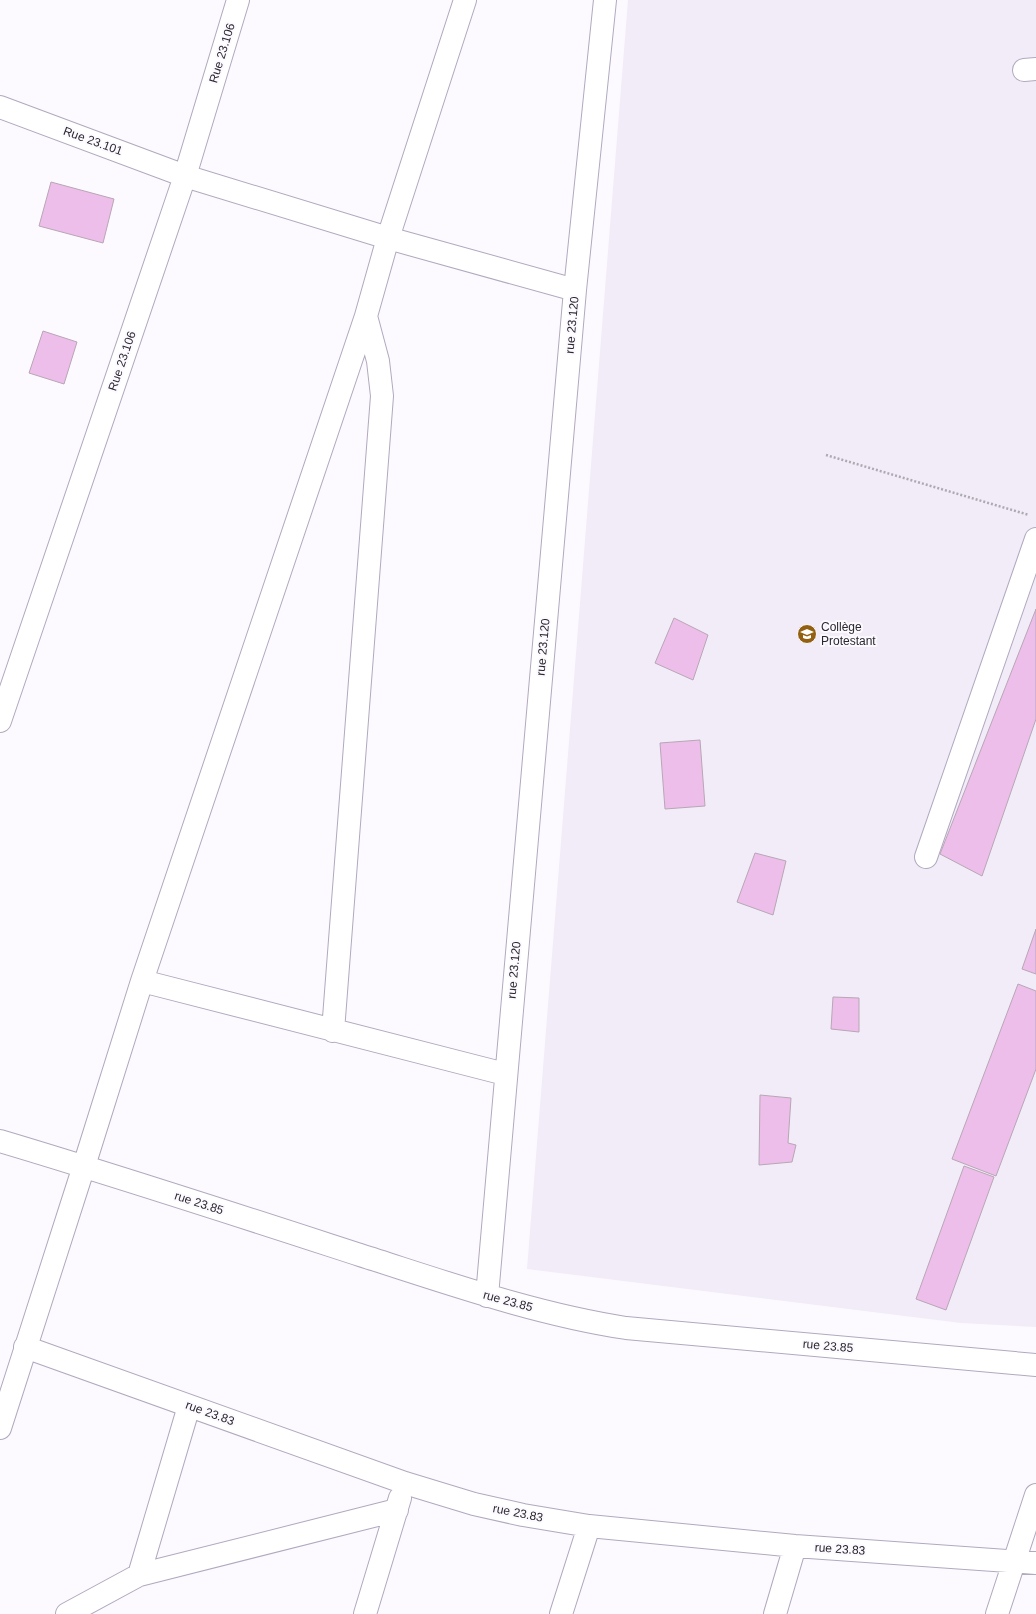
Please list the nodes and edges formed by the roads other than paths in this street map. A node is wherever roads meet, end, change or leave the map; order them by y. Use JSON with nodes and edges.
{"nodes":[{"id":1,"x":238,"y":0,"type":"edge"},
{"id":2,"x":465,"y":0,"type":"edge"},
{"id":3,"x":605,"y":0,"type":"edge"},
{"id":4,"x":0,"y":107,"type":"edge"},
{"id":5,"x":185,"y":176,"type":"junction"},
{"id":6,"x":388,"y":238,"type":"junction"},
{"id":7,"x":575,"y":290,"type":"junction"},
{"id":8,"x":366,"y":316,"type":"junction"},
{"id":9,"x":1036,"y":539,"type":"edge"},
{"id":10,"x":0,"y":721,"type":"edge"},
{"id":11,"x":926,"y":857,"type":"dead end"},
{"id":12,"x":142,"y":981,"type":"junction"},
{"id":13,"x":333,"y":1031,"type":"junction"},
{"id":14,"x":505,"y":1074,"type":"junction"},
{"id":15,"x":0,"y":1141,"type":"edge"},
{"id":16,"x":84,"y":1166,"type":"junction"},
{"id":17,"x":487,"y":1296,"type":"junction"},
{"id":18,"x":25,"y":1347,"type":"junction"},
{"id":19,"x":1036,"y":1365,"type":"edge"},
{"id":20,"x":189,"y":1406,"type":"junction"},
{"id":21,"x":0,"y":1428,"type":"edge"},
{"id":22,"x":405,"y":1483,"type":"junction"},
{"id":23,"x":1036,"y":1496,"type":"edge"},
{"id":24,"x":397,"y":1510,"type":"junction"},
{"id":25,"x":589,"y":1526,"type":"junction"},
{"id":26,"x":795,"y":1546,"type":"junction"},
{"id":27,"x":1014,"y":1561,"type":"junction"},
{"id":28,"x":1036,"y":1563,"type":"edge"},
{"id":29,"x":138,"y":1575,"type":"junction"},
{"id":30,"x":67,"y":1614,"type":"edge"},
{"id":31,"x":365,"y":1614,"type":"edge"},
{"id":32,"x":561,"y":1614,"type":"edge"},
{"id":33,"x":774,"y":1614,"type":"edge"},
{"id":34,"x":998,"y":1614,"type":"edge"}],
"edges":[{"from":1,"to":5,"type":"street","name":"Rue 23.106"},
{"from":2,"to":6,"type":"street"},
{"from":3,"to":7,"type":"street","name":"rue 23.120"},
{"from":4,"to":5,"type":"street","name":"Rue 23.101"},
{"from":5,"to":6,"type":"street","name":"Rue 23.101"},
{"from":5,"to":10,"type":"street","name":"Rue 23.106"},
{"from":6,"to":7,"type":"street","name":"Rue 23.101"},
{"from":6,"to":8,"type":"street"},
{"from":7,"to":14,"type":"street","name":"rue 23.120"},
{"from":8,"to":12,"type":"street"},
{"from":8,"to":13,"type":"street"},
{"from":9,"to":11,"type":"street"},
{"from":12,"to":13,"type":"street"},
{"from":12,"to":16,"type":"street"},
{"from":13,"to":14,"type":"street"},
{"from":14,"to":17,"type":"street","name":"rue 23.120"},
{"from":15,"to":16,"type":"street","name":"rue 23.85"},
{"from":16,"to":17,"type":"street","name":"rue 23.85"},
{"from":16,"to":18,"type":"street"},
{"from":17,"to":19,"type":"street","name":"rue 23.85"},
{"from":18,"to":20,"type":"street","name":"rue 23.83"},
{"from":18,"to":21,"type":"street"},
{"from":20,"to":22,"type":"street","name":"rue 23.83"},
{"from":20,"to":29,"type":"street"},
{"from":22,"to":24,"type":"street"},
{"from":22,"to":25,"type":"street","name":"rue 23.83"},
{"from":23,"to":27,"type":"street"},
{"from":24,"to":29,"type":"street"},
{"from":24,"to":31,"type":"street"},
{"from":25,"to":26,"type":"street","name":"rue 23.83"},
{"from":25,"to":32,"type":"street"},
{"from":26,"to":27,"type":"street","name":"rue 23.83"},
{"from":26,"to":33,"type":"street"},
{"from":27,"to":28,"type":"street","name":"rue 23.83"},
{"from":27,"to":34,"type":"street"},
{"from":29,"to":30,"type":"street"}]}
